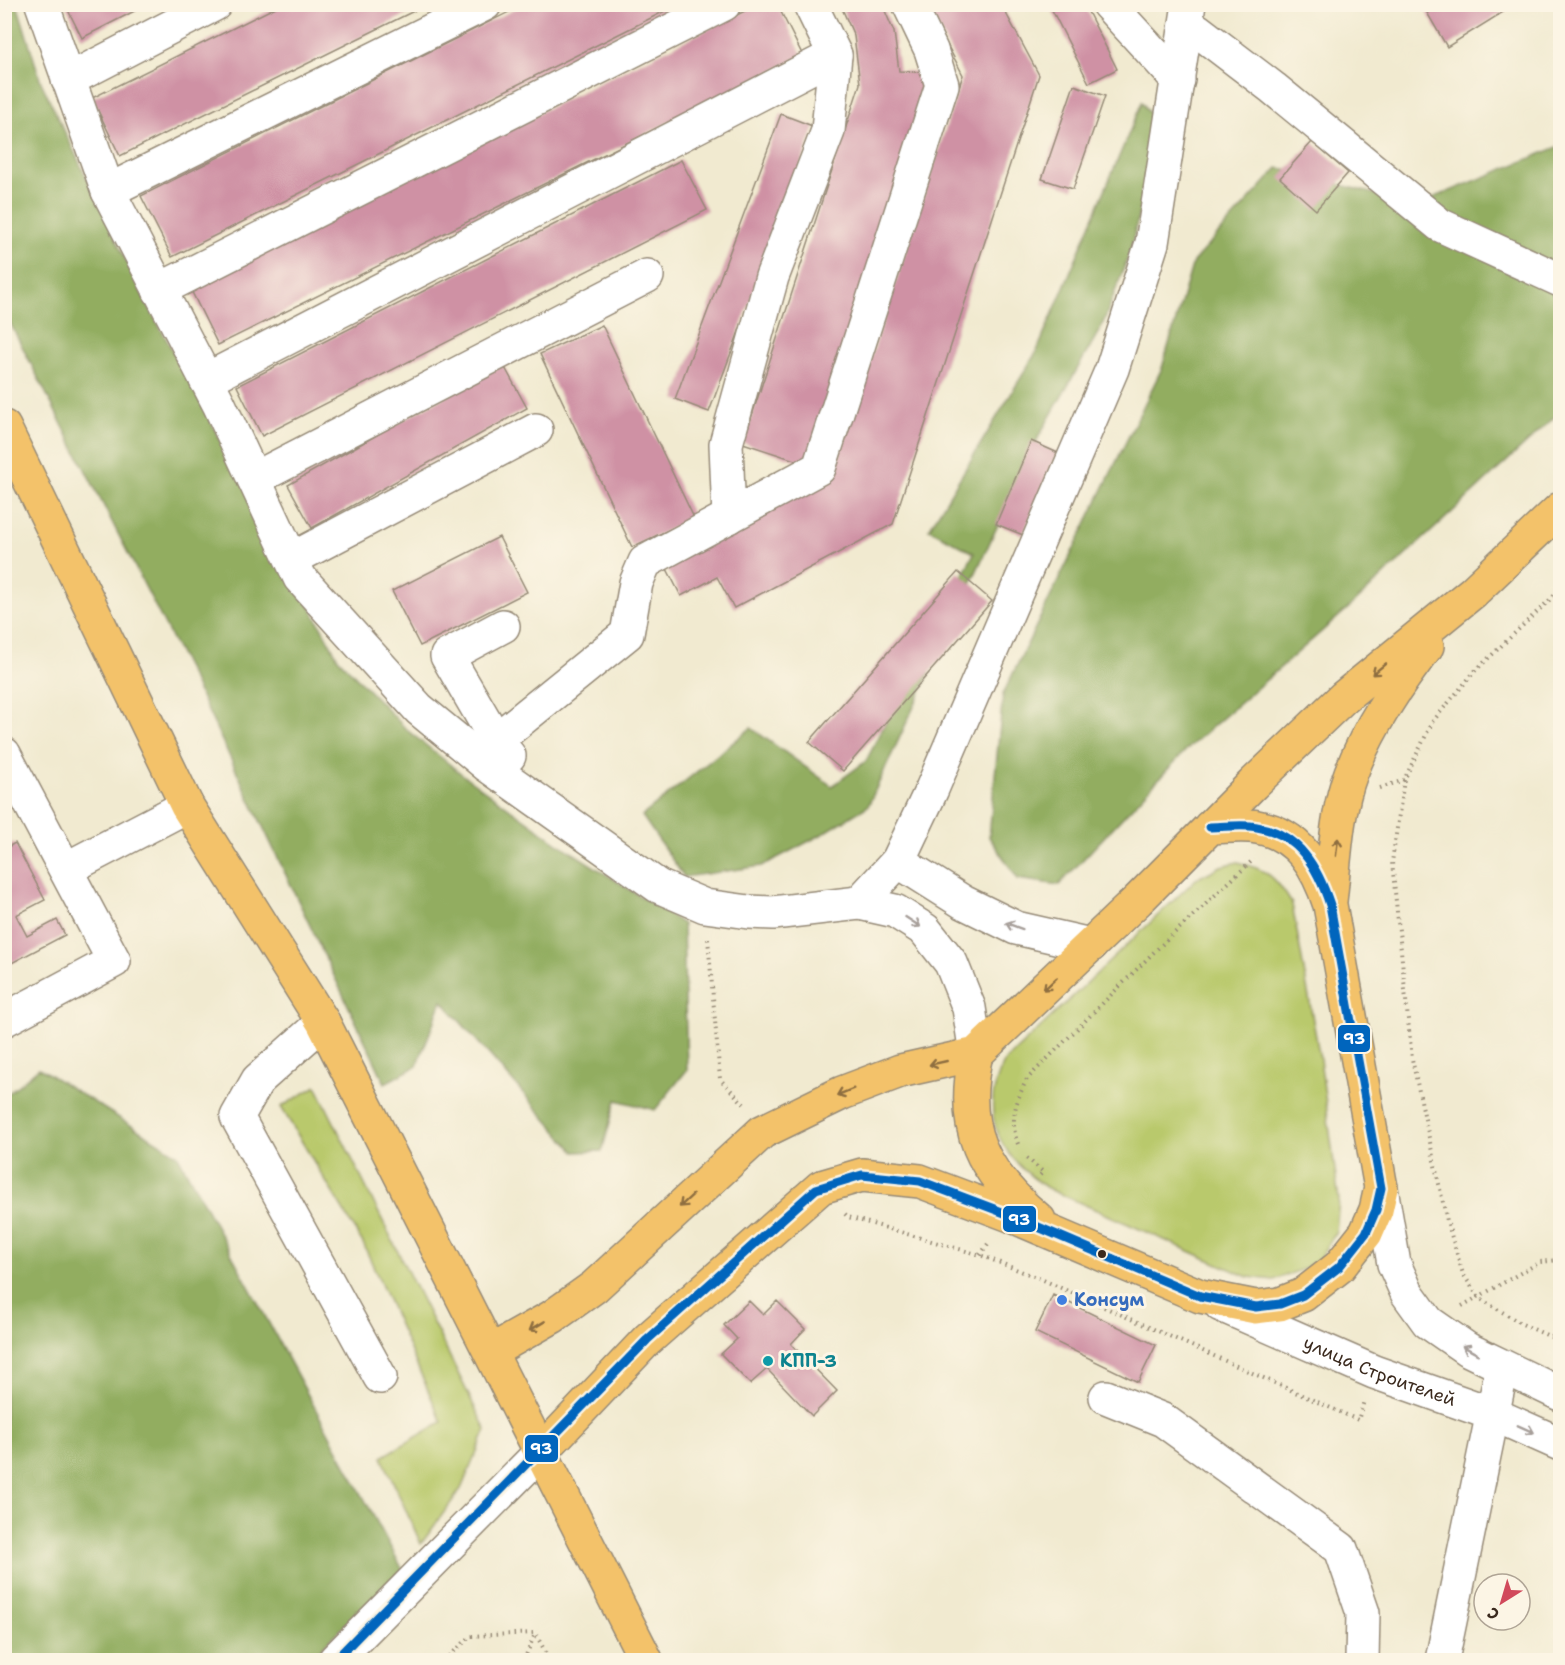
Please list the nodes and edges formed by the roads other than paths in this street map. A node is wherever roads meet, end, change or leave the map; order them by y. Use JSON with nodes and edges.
{"nodes":[{"id":1,"x":42,"y":4,"type":"edge"},
{"id":2,"x":215,"y":4,"type":"edge"},
{"id":3,"x":485,"y":4,"type":"edge"},
{"id":4,"x":724,"y":4,"type":"edge"},
{"id":5,"x":810,"y":4,"type":"edge"},
{"id":6,"x":909,"y":4,"type":"edge"},
{"id":7,"x":1108,"y":4,"type":"edge"},
{"id":8,"x":1188,"y":16,"type":"edge"},
{"id":9,"x":835,"y":55,"type":"junction"},
{"id":10,"x":69,"y":80,"type":"junction"},
{"id":11,"x":1178,"y":80,"type":"junction"},
{"id":12,"x":108,"y":190,"type":"junction"},
{"id":13,"x":647,"y":276,"type":"dead end"},
{"id":14,"x":1560,"y":280,"type":"edge"},
{"id":15,"x":159,"y":290,"type":"junction"},
{"id":16,"x":206,"y":380,"type":"junction"},
{"id":17,"x":4,"y":427,"type":"edge"},
{"id":18,"x":536,"y":430,"type":"dead end"},
{"id":19,"x":254,"y":479,"type":"junction"},
{"id":20,"x":1560,"y":509,"type":"edge"},
{"id":21,"x":729,"y":517,"type":"junction"},
{"id":22,"x":291,"y":559,"type":"junction"},
{"id":23,"x":1473,"y":592,"type":"junction"},
{"id":24,"x":503,"y":626,"type":"dead end"},
{"id":25,"x":496,"y":740,"type":"junction"},
{"id":26,"x":4,"y":754,"type":"edge"},
{"id":27,"x":187,"y":806,"type":"junction"},
{"id":28,"x":560,"y":817,"type":"junction"},
{"id":29,"x":1210,"y":827,"type":"junction"},
{"id":30,"x":898,"y":861,"type":"junction"},
{"id":31,"x":66,"y":869,"type":"junction"},
{"id":32,"x":859,"y":903,"type":"junction"},
{"id":33,"x":1330,"y":905,"type":"junction"},
{"id":34,"x":1091,"y":945,"type":"junction"},
{"id":35,"x":4,"y":1020,"type":"edge"},
{"id":36,"x":323,"y":1022,"type":"junction"},
{"id":37,"x":976,"y":1054,"type":"junction"},
{"id":38,"x":1381,"y":1188,"type":"junction"},
{"id":39,"x":1060,"y":1237,"type":"junction"},
{"id":40,"x":1200,"y":1296,"type":"junction"},
{"id":41,"x":490,"y":1352,"type":"junction"},
{"id":42,"x":1502,"y":1368,"type":"junction"},
{"id":43,"x":380,"y":1377,"type":"dead end"},
{"id":44,"x":1560,"y":1394,"type":"edge"},
{"id":45,"x":1106,"y":1397,"type":"dead end"},
{"id":46,"x":1493,"y":1414,"type":"junction"},
{"id":47,"x":1560,"y":1444,"type":"edge"},
{"id":48,"x":541,"y":1452,"type":"junction"},
{"id":49,"x":335,"y":1660,"type":"edge"},
{"id":50,"x":646,"y":1660,"type":"edge"},
{"id":51,"x":1362,"y":1660,"type":"edge"},
{"id":52,"x":1442,"y":1660,"type":"edge"}],
"edges":[{"from":1,"to":10,"type":"street"},
{"from":2,"to":10,"type":"street"},
{"from":3,"to":12,"type":"street"},
{"from":4,"to":15,"type":"street"},
{"from":5,"to":9,"type":"street"},
{"from":6,"to":21,"type":"street"},
{"from":7,"to":11,"type":"street"},
{"from":8,"to":11,"type":"street"},
{"from":8,"to":14,"type":"street"},
{"from":9,"to":16,"type":"street"},
{"from":9,"to":21,"type":"street"},
{"from":10,"to":12,"type":"street"},
{"from":11,"to":30,"type":"street"},
{"from":12,"to":15,"type":"street"},
{"from":13,"to":19,"type":"street"},
{"from":15,"to":16,"type":"street"},
{"from":16,"to":19,"type":"street"},
{"from":17,"to":27,"type":"main road"},
{"from":18,"to":22,"type":"street"},
{"from":19,"to":22,"type":"street"},
{"from":20,"to":23,"type":"main road"},
{"from":21,"to":25,"type":"street"},
{"from":22,"to":28,"type":"street"},
{"from":23,"to":29,"type":"main road","one_way":true},
{"from":33,"to":23,"type":"main road","one_way":true},
{"from":24,"to":25,"type":"street"},
{"from":25,"to":28,"type":"street"},
{"from":26,"to":31,"type":"street"},
{"from":27,"to":31,"type":"street"},
{"from":27,"to":36,"type":"main road"},
{"from":28,"to":32,"type":"street"},
{"from":29,"to":33,"type":"main road"},
{"from":29,"to":34,"type":"main road"},
{"from":30,"to":32,"type":"street"},
{"from":34,"to":30,"type":"street","one_way":true},
{"from":31,"to":35,"type":"street"},
{"from":32,"to":37,"type":"street","one_way":true},
{"from":33,"to":38,"type":"main road"},
{"from":34,"to":37,"type":"main road","one_way":true},
{"from":36,"to":41,"type":"main road"},
{"from":36,"to":43,"type":"street"},
{"from":37,"to":39,"type":"main road"},
{"from":37,"to":41,"type":"main road","one_way":true},
{"from":38,"to":40,"type":"main road"},
{"from":42,"to":38,"type":"street","one_way":true},
{"from":39,"to":40,"type":"main road"},
{"from":39,"to":48,"type":"main road"},
{"from":40,"to":46,"type":"street","name":"улица Строителей"},
{"from":41,"to":48,"type":"main road"},
{"from":42,"to":44,"type":"street"},
{"from":42,"to":46,"type":"street"},
{"from":45,"to":51,"type":"street"},
{"from":46,"to":47,"type":"street","name":"улица Строителей","one_way":true},
{"from":46,"to":52,"type":"street"},
{"from":48,"to":49,"type":"street"},
{"from":48,"to":50,"type":"main road"}]}
